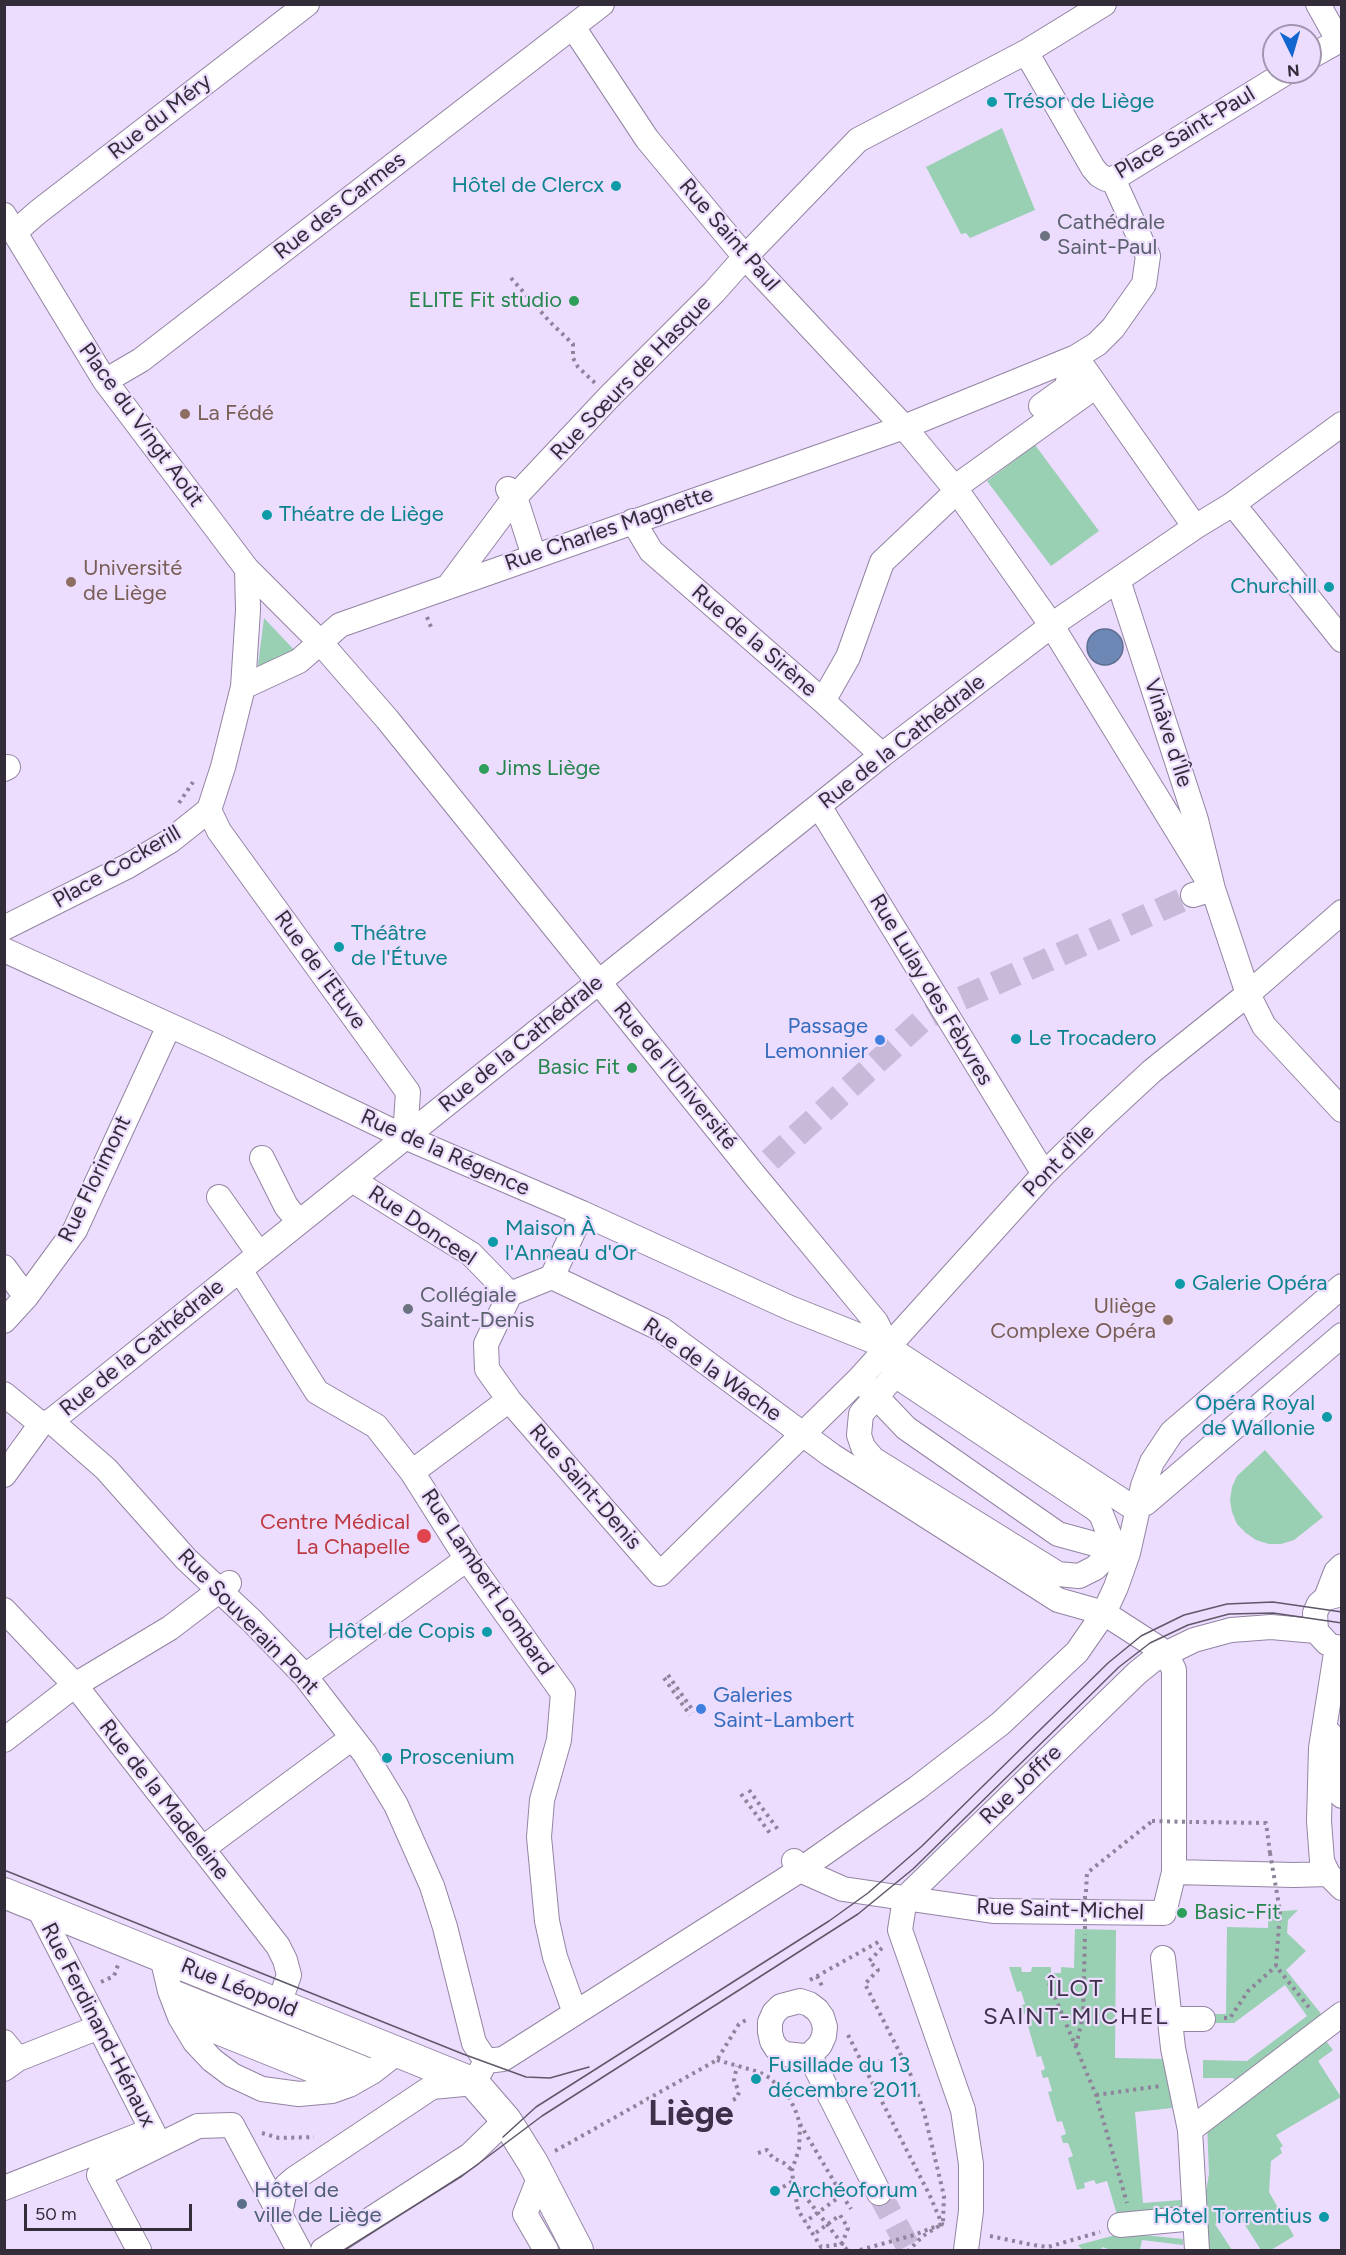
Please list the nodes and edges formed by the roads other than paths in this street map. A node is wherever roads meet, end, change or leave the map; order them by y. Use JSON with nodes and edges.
{"nodes":[{"id":1,"x":307,"y":4,"type":"edge"},
{"id":2,"x":603,"y":4,"type":"edge"},
{"id":3,"x":1104,"y":4,"type":"edge"},
{"id":4,"x":1318,"y":4,"type":"edge"},
{"id":5,"x":573,"y":27,"type":"junction"},
{"id":6,"x":1340,"y":40,"type":"edge"},
{"id":7,"x":1322,"y":50,"type":"edge"},
{"id":8,"x":1026,"y":52,"type":"junction"},
{"id":9,"x":1267,"y":84,"type":"edge"},
{"id":10,"x":1113,"y":179,"type":"junction"},
{"id":11,"x":10,"y":223,"type":"edge"},
{"id":12,"x":745,"y":257,"type":"junction"},
{"id":13,"x":1076,"y":357,"type":"junction"},
{"id":14,"x":105,"y":381,"type":"junction"},
{"id":15,"x":1096,"y":386,"type":"junction"},
{"id":16,"x":1024,"y":419,"type":"dead end"},
{"id":17,"x":1341,"y":424,"type":"edge"},
{"id":18,"x":860,"y":426,"type":"dead end"},
{"id":19,"x":904,"y":427,"type":"junction"},
{"id":20,"x":511,"y":493,"type":"junction"},
{"id":21,"x":954,"y":493,"type":"junction"},
{"id":22,"x":699,"y":498,"type":"junction"},
{"id":23,"x":1233,"y":504,"type":"junction"},
{"id":24,"x":633,"y":521,"type":"junction"},
{"id":25,"x":1195,"y":526,"type":"junction"},
{"id":26,"x":534,"y":556,"type":"junction"},
{"id":27,"x":247,"y":569,"type":"junction"},
{"id":28,"x":1118,"y":580,"type":"junction"},
{"id":29,"x":448,"y":587,"type":"junction"},
{"id":30,"x":1052,"y":626,"type":"junction"},
{"id":31,"x":1341,"y":640,"type":"edge"},
{"id":32,"x":320,"y":642,"type":"junction"},
{"id":33,"x":243,"y":687,"type":"junction"},
{"id":34,"x":823,"y":701,"type":"junction"},
{"id":35,"x":882,"y":755,"type":"junction"},
{"id":36,"x":819,"y":806,"type":"junction"},
{"id":37,"x":209,"y":810,"type":"junction"},
{"id":38,"x":1203,"y":892,"type":"junction"},
{"id":39,"x":1341,"y":912,"type":"edge"},
{"id":40,"x":4,"y":928,"type":"edge"},
{"id":41,"x":4,"y":950,"type":"edge"},
{"id":42,"x":599,"y":981,"type":"junction"},
{"id":43,"x":1248,"y":994,"type":"junction"},
{"id":44,"x":169,"y":1026,"type":"junction"},
{"id":45,"x":1341,"y":1110,"type":"edge"},
{"id":46,"x":405,"y":1137,"type":"junction"},
{"id":47,"x":262,"y":1158,"type":"dead end"},
{"id":48,"x":1044,"y":1174,"type":"junction"},
{"id":49,"x":352,"y":1180,"type":"junction"},
{"id":50,"x":219,"y":1197,"type":"dead end"},
{"id":51,"x":582,"y":1213,"type":"junction"},
{"id":52,"x":299,"y":1222,"type":"junction"},
{"id":53,"x":259,"y":1254,"type":"junction"},
{"id":54,"x":4,"y":1267,"type":"edge"},
{"id":55,"x":240,"y":1270,"type":"junction"},
{"id":56,"x":552,"y":1277,"type":"junction"},
{"id":57,"x":1341,"y":1286,"type":"edge"},
{"id":58,"x":510,"y":1294,"type":"junction"},
{"id":59,"x":26,"y":1296,"type":"junction"},
{"id":60,"x":4,"y":1322,"type":"edge"},
{"id":61,"x":1341,"y":1335,"type":"edge"},
{"id":62,"x":888,"y":1347,"type":"junction"},
{"id":63,"x":895,"y":1375,"type":"junction"},
{"id":64,"x":929,"y":1385,"type":"junction"},
{"id":65,"x":867,"y":1387,"type":"junction"},
{"id":66,"x":4,"y":1394,"type":"edge"},
{"id":67,"x":509,"y":1400,"type":"junction"},
{"id":68,"x":46,"y":1423,"type":"junction"},
{"id":69,"x":906,"y":1428,"type":"junction"},
{"id":70,"x":805,"y":1434,"type":"junction"},
{"id":71,"x":399,"y":1462,"type":"junction"},
{"id":72,"x":4,"y":1474,"type":"edge"},
{"id":73,"x":1134,"y":1505,"type":"junction"},
{"id":74,"x":1059,"y":1534,"type":"junction"},
{"id":75,"x":1118,"y":1550,"type":"junction"},
{"id":76,"x":467,"y":1559,"type":"junction"},
{"id":77,"x":1341,"y":1566,"type":"edge"},
{"id":78,"x":1058,"y":1574,"type":"junction"},
{"id":79,"x":224,"y":1586,"type":"junction"},
{"id":80,"x":1334,"y":1596,"type":"edge"},
{"id":81,"x":1059,"y":1600,"type":"junction"},
{"id":82,"x":4,"y":1610,"type":"edge"},
{"id":83,"x":1104,"y":1613,"type":"junction"},
{"id":84,"x":1316,"y":1631,"type":"junction"},
{"id":85,"x":1339,"y":1647,"type":"edge"},
{"id":86,"x":1170,"y":1661,"type":"junction"},
{"id":87,"x":305,"y":1676,"type":"junction"},
{"id":88,"x":75,"y":1686,"type":"junction"},
{"id":89,"x":1326,"y":1720,"type":"junction"},
{"id":90,"x":352,"y":1738,"type":"junction"},
{"id":91,"x":4,"y":1740,"type":"edge"},
{"id":92,"x":1341,"y":1796,"type":"edge"},
{"id":93,"x":202,"y":1849,"type":"junction"},
{"id":94,"x":797,"y":1865,"type":"junction"},
{"id":95,"x":1174,"y":1872,"type":"junction"},
{"id":96,"x":1335,"y":1881,"type":"edge"},
{"id":97,"x":4,"y":1893,"type":"edge"},
{"id":98,"x":906,"y":1898,"type":"junction"},
{"id":99,"x":38,"y":1907,"type":"junction"},
{"id":100,"x":162,"y":1957,"type":"junction"},
{"id":101,"x":1163,"y":1958,"type":"dead end"},
{"id":102,"x":170,"y":1991,"type":"junction"},
{"id":103,"x":279,"y":2004,"type":"junction"},
{"id":104,"x":575,"y":2013,"type":"junction"},
{"id":105,"x":180,"y":2017,"type":"junction"},
{"id":106,"x":1170,"y":2019,"type":"junction"},
{"id":107,"x":1203,"y":2019,"type":"road end"},
{"id":108,"x":1333,"y":2021,"type":"edge"},
{"id":109,"x":99,"y":2027,"type":"junction"},
{"id":110,"x":398,"y":2052,"type":"junction"},
{"id":111,"x":9,"y":2057,"type":"edge"},
{"id":112,"x":812,"y":2060,"type":"dead end"},
{"id":113,"x":372,"y":2072,"type":"junction"},
{"id":114,"x":480,"y":2072,"type":"junction"},
{"id":115,"x":349,"y":2085,"type":"junction"},
{"id":116,"x":506,"y":2120,"type":"junction"},
{"id":117,"x":1190,"y":2130,"type":"junction"},
{"id":118,"x":155,"y":2137,"type":"junction"},
{"id":119,"x":94,"y":2165,"type":"junction"},
{"id":120,"x":537,"y":2170,"type":"junction"},
{"id":121,"x":4,"y":2188,"type":"edge"},
{"id":122,"x":879,"y":2193,"type":"tunnel mouth"},
{"id":123,"x":280,"y":2213,"type":"junction"},
{"id":124,"x":1195,"y":2218,"type":"junction"},
{"id":125,"x":1126,"y":2225,"type":"road end"},
{"id":126,"x":140,"y":2250,"type":"edge"},
{"id":127,"x":299,"y":2250,"type":"edge"},
{"id":128,"x":323,"y":2250,"type":"edge"},
{"id":129,"x":546,"y":2250,"type":"edge"},
{"id":130,"x":578,"y":2250,"type":"edge"},
{"id":131,"x":966,"y":2250,"type":"edge"},
{"id":132,"x":1197,"y":2250,"type":"edge"}],
"edges":[{"from":1,"to":11,"type":"street","name":"Rue du Méry"},
{"from":2,"to":5,"type":"street","name":"Rue des Carmes"},
{"from":3,"to":8,"type":"street"},
{"from":4,"to":6,"type":"street"},
{"from":5,"to":12,"type":"street","name":"Rue Saint Paul"},
{"from":5,"to":14,"type":"street","name":"Rue des Carmes"},
{"from":6,"to":7,"type":"street"},
{"from":8,"to":10,"type":"street","name":"Place Saint-Paul"},
{"from":8,"to":12,"type":"street","name":"Rue Sœurs de Hasque"},
{"from":9,"to":10,"type":"street","name":"Place Saint-Paul"},
{"from":10,"to":13,"type":"street","name":"Rue Charles Magnette"},
{"from":11,"to":14,"type":"street","name":"Place du Vingt Août"},
{"from":12,"to":19,"type":"street","name":"Rue Saint Paul"},
{"from":12,"to":20,"type":"street","name":"Rue Sœurs de Hasque"},
{"from":13,"to":15,"type":"street"},
{"from":13,"to":16,"type":"street"},
{"from":13,"to":19,"type":"street","name":"Rue Charles Magnette"},
{"from":14,"to":27,"type":"street","name":"Place du Vingt Août"},
{"from":15,"to":21,"type":"street"},
{"from":15,"to":25,"type":"street"},
{"from":17,"to":23,"type":"street","name":"Rue de la Cathédrale"},
{"from":18,"to":22,"type":"street"},
{"from":19,"to":21,"type":"street","name":"Rue Saint Paul"},
{"from":19,"to":22,"type":"street","name":"Rue Charles Magnette"},
{"from":20,"to":26,"type":"street"},
{"from":20,"to":29,"type":"street","name":"Rue Sœurs de Hasque"},
{"from":21,"to":30,"type":"street","name":"Vinâve d'Île"},
{"from":21,"to":34,"type":"street"},
{"from":22,"to":24,"type":"street","name":"Rue Charles Magnette"},
{"from":23,"to":25,"type":"street","name":"Rue de la Cathédrale"},
{"from":23,"to":31,"type":"street"},
{"from":24,"to":26,"type":"street","name":"Rue Charles Magnette"},
{"from":24,"to":34,"type":"street","name":"Rue de la Sirène"},
{"from":25,"to":28,"type":"street","name":"Rue de la Cathédrale"},
{"from":26,"to":29,"type":"street","name":"Rue Charles Magnette"},
{"from":27,"to":32,"type":"street","name":"Place du Vingt Août"},
{"from":27,"to":33,"type":"street"},
{"from":28,"to":30,"type":"street","name":"Rue de la Cathédrale"},
{"from":28,"to":38,"type":"street","name":"Vinâve d'Île"},
{"from":29,"to":32,"type":"street","name":"Rue Charles Magnette"},
{"from":30,"to":35,"type":"street","name":"Rue de la Cathédrale"},
{"from":30,"to":38,"type":"street","name":"Vinâve d'Île"},
{"from":32,"to":33,"type":"street"},
{"from":32,"to":42,"type":"street","name":"Rue de l'Université"},
{"from":33,"to":37,"type":"street"},
{"from":34,"to":35,"type":"street","name":"Rue de la Sirène"},
{"from":35,"to":36,"type":"street","name":"Rue de la Cathédrale"},
{"from":36,"to":42,"type":"street","name":"Rue de la Cathédrale"},
{"from":36,"to":48,"type":"street","name":"Rue Lulay des Fèbvres"},
{"from":37,"to":40,"type":"street","name":"Place Cockerill"},
{"from":37,"to":46,"type":"street","name":"Rue de l'Etuve"},
{"from":38,"to":43,"type":"street","name":"Vinâve d'Île"},
{"from":39,"to":43,"type":"street","name":"Pont d'Île"},
{"from":41,"to":44,"type":"street","name":"Rue de la Régence"},
{"from":42,"to":46,"type":"street","name":"Rue de la Cathédrale"},
{"from":42,"to":62,"type":"street","name":"Rue de l'Université"},
{"from":43,"to":45,"type":"street","name":"Vinâve d'Île"},
{"from":43,"to":48,"type":"street","name":"Pont d'Île"},
{"from":44,"to":46,"type":"street","name":"Rue de la Régence"},
{"from":44,"to":59,"type":"street","name":"Rue Florimont"},
{"from":46,"to":49,"type":"street","name":"Rue de la Cathédrale"},
{"from":46,"to":51,"type":"street","name":"Rue de la Régence"},
{"from":47,"to":52,"type":"street"},
{"from":48,"to":62,"type":"street","name":"Pont d'Île"},
{"from":49,"to":52,"type":"street","name":"Rue de la Cathédrale"},
{"from":49,"to":58,"type":"street","name":"Rue Donceel"},
{"from":50,"to":53,"type":"street"},
{"from":51,"to":56,"type":"street"},
{"from":51,"to":62,"type":"street","name":"Rue de la Régence"},
{"from":52,"to":53,"type":"street","name":"Rue de la Cathédrale"},
{"from":53,"to":55,"type":"street","name":"Rue de la Cathédrale"},
{"from":54,"to":59,"type":"street"},
{"from":55,"to":68,"type":"street","name":"Rue de la Cathédrale"},
{"from":55,"to":71,"type":"street","name":"Rue Lambert Lombard"},
{"from":56,"to":58,"type":"street"},
{"from":56,"to":70,"type":"street","name":"Rue de la Wache"},
{"from":57,"to":73,"type":"street"},
{"from":58,"to":67,"type":"street","name":"Rue Saint-Denis"},
{"from":59,"to":60,"type":"street","name":"Rue Florimont"},
{"from":61,"to":73,"type":"street"},
{"from":62,"to":63,"type":"street","name":"Rue de l'Université"},
{"from":62,"to":64,"type":"street","name":"Rue de la Régence"},
{"from":62,"to":65,"type":"street","name":"Pont d'Île"},
{"from":63,"to":64,"type":"street"},
{"from":63,"to":65,"type":"street"},
{"from":64,"to":69,"type":"street"},
{"from":64,"to":73,"type":"street"},
{"from":64,"to":75,"type":"street"},
{"from":65,"to":69,"type":"street"},
{"from":65,"to":70,"type":"street"},
{"from":65,"to":78,"type":"street"},
{"from":66,"to":68,"type":"street","name":"Rue Souverain Pont"},
{"from":67,"to":70,"type":"street","name":"Rue Saint-Denis"},
{"from":67,"to":71,"type":"street"},
{"from":68,"to":72,"type":"street","name":"Rue de la Cathédrale"},
{"from":68,"to":79,"type":"street","name":"Rue Souverain Pont"},
{"from":69,"to":74,"type":"street"},
{"from":70,"to":81,"type":"street","name":"Rue de la Wache"},
{"from":71,"to":76,"type":"street","name":"Rue Lambert Lombard"},
{"from":73,"to":75,"type":"street"},
{"from":74,"to":75,"type":"street"},
{"from":74,"to":78,"type":"street"},
{"from":75,"to":78,"type":"street"},
{"from":75,"to":83,"type":"street"},
{"from":76,"to":87,"type":"street"},
{"from":76,"to":104,"type":"street","name":"Rue Lambert Lombard"},
{"from":77,"to":80,"type":"street"},
{"from":78,"to":81,"type":"street"},
{"from":79,"to":87,"type":"street","name":"Rue Souverain Pont"},
{"from":79,"to":88,"type":"street"},
{"from":80,"to":84,"type":"street"},
{"from":81,"to":83,"type":"street","name":"Rue de la Wache"},
{"from":82,"to":88,"type":"street","name":"Rue de la Madeleine"},
{"from":83,"to":86,"type":"street","name":"Rue de la Wache"},
{"from":83,"to":94,"type":"street"},
{"from":84,"to":85,"type":"street"},
{"from":84,"to":86,"type":"street","name":"Rue Joffre"},
{"from":85,"to":89,"type":"street"},
{"from":86,"to":95,"type":"street","name":"Rue Saint-Michel"},
{"from":86,"to":98,"type":"street","name":"Rue Joffre"},
{"from":87,"to":90,"type":"street","name":"Rue Souverain Pont"},
{"from":88,"to":91,"type":"street"},
{"from":88,"to":93,"type":"street","name":"Rue de la Madeleine"},
{"from":89,"to":92,"type":"street"},
{"from":89,"to":96,"type":"street"},
{"from":90,"to":93,"type":"street"},
{"from":90,"to":114,"type":"street","name":"Rue Souverain Pont"},
{"from":93,"to":103,"type":"street","name":"Rue de la Madeleine"},
{"from":94,"to":98,"type":"street","name":"Rue Saint-Michel"},
{"from":94,"to":104,"type":"street"},
{"from":95,"to":96,"type":"street"},
{"from":95,"to":98,"type":"street","name":"Rue Saint-Michel"},
{"from":97,"to":99,"type":"main road","name":"Rue Léopold"},
{"from":98,"to":131,"type":"street"},
{"from":99,"to":100,"type":"main road","name":"Rue Léopold"},
{"from":99,"to":109,"type":"street","name":"Rue Ferdinand-Hénaux"},
{"from":100,"to":102,"type":"street"},
{"from":100,"to":103,"type":"main road","name":"Rue Léopold"},
{"from":101,"to":106,"type":"street"},
{"from":102,"to":105,"type":"street"},
{"from":102,"to":113,"type":"street"},
{"from":103,"to":110,"type":"main road","name":"Rue Léopold"},
{"from":104,"to":114,"type":"street"},
{"from":105,"to":115,"type":"street"},
{"from":105,"to":115,"type":"street"},
{"from":106,"to":107,"type":"street"},
{"from":106,"to":117,"type":"street"},
{"from":108,"to":117,"type":"street"},
{"from":109,"to":111,"type":"street"},
{"from":109,"to":118,"type":"street","name":"Rue Ferdinand-Hénaux"},
{"from":110,"to":113,"type":"street"},
{"from":110,"to":114,"type":"main road","name":"Rue Léopold"},
{"from":112,"to":122,"type":"street"},
{"from":113,"to":115,"type":"street"},
{"from":114,"to":116,"type":"main road"},
{"from":114,"to":123,"type":"street"},
{"from":116,"to":120,"type":"main road"},
{"from":116,"to":128,"type":"street"},
{"from":117,"to":124,"type":"street"},
{"from":118,"to":119,"type":"street"},
{"from":118,"to":123,"type":"street"},
{"from":119,"to":121,"type":"street"},
{"from":119,"to":126,"type":"street"},
{"from":120,"to":129,"type":"street"},
{"from":120,"to":130,"type":"main road"},
{"from":123,"to":127,"type":"street"},
{"from":124,"to":125,"type":"street"},
{"from":124,"to":132,"type":"street"}]}
